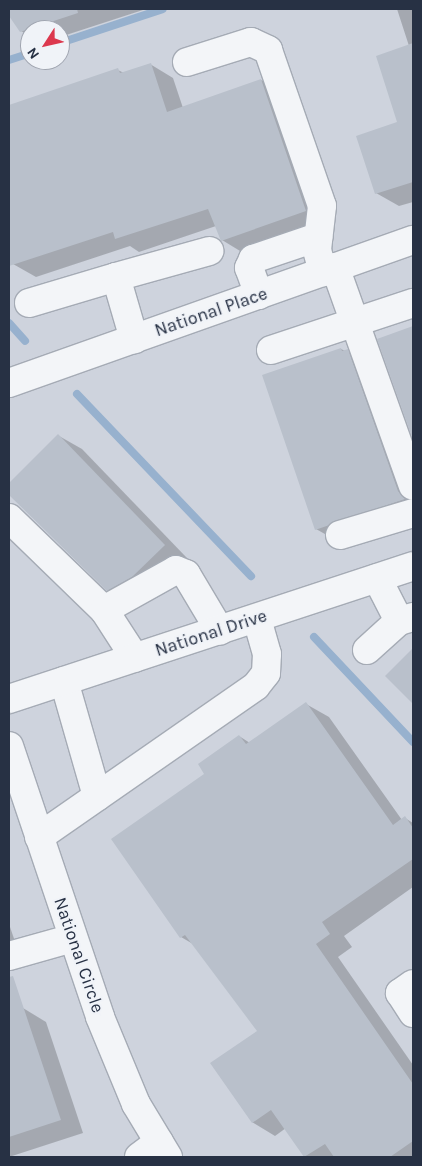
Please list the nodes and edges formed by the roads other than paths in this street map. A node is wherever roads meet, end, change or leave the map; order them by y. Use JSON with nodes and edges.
{"nodes":[{"id":1,"x":187,"y":62,"type":"dead end"},
{"id":2,"x":318,"y":237,"type":"junction"},
{"id":3,"x":413,"y":240,"type":"edge"},
{"id":4,"x":209,"y":251,"type":"dead end"},
{"id":5,"x":329,"y":270,"type":"junction"},
{"id":6,"x":116,"y":278,"type":"junction"},
{"id":7,"x":258,"y":295,"type":"junction"},
{"id":8,"x":29,"y":303,"type":"dead end"},
{"id":9,"x":413,"y":303,"type":"edge"},
{"id":10,"x":355,"y":324,"type":"junction"},
{"id":11,"x":134,"y":339,"type":"junction"},
{"id":12,"x":271,"y":350,"type":"dead end"},
{"id":13,"x":9,"y":383,"type":"edge"},
{"id":14,"x":413,"y":486,"type":"edge"},
{"id":15,"x":413,"y":513,"type":"edge"},
{"id":16,"x":9,"y":518,"type":"edge"},
{"id":17,"x":340,"y":535,"type":"dead end"},
{"id":18,"x":413,"y":566,"type":"edge"},
{"id":19,"x":377,"y":578,"type":"junction"},
{"id":20,"x":104,"y":610,"type":"junction"},
{"id":21,"x":258,"y":618,"type":"junction"},
{"id":22,"x":406,"y":619,"type":"edge"},
{"id":23,"x":220,"y":631,"type":"junction"},
{"id":24,"x":367,"y":650,"type":"dead end"},
{"id":25,"x":135,"y":658,"type":"junction"},
{"id":26,"x":64,"y":681,"type":"junction"},
{"id":27,"x":9,"y":699,"type":"edge"},
{"id":28,"x":9,"y":746,"type":"edge"},
{"id":29,"x":97,"y":796,"type":"junction"},
{"id":30,"x":39,"y":837,"type":"junction"},
{"id":31,"x":73,"y":938,"type":"junction"},
{"id":32,"x":9,"y":956,"type":"edge"},
{"id":33,"x":413,"y":984,"type":"edge"},
{"id":34,"x":413,"y":1013,"type":"edge"},
{"id":35,"x":155,"y":1152,"type":"edge"}],
"edges":[{"from":1,"to":2,"type":"street"},
{"from":2,"to":5,"type":"street"},
{"from":2,"to":7,"type":"street"},
{"from":3,"to":5,"type":"street","name":"National Place"},
{"from":4,"to":6,"type":"street"},
{"from":5,"to":7,"type":"street","name":"National Place"},
{"from":5,"to":10,"type":"street"},
{"from":6,"to":8,"type":"street"},
{"from":6,"to":11,"type":"street"},
{"from":7,"to":11,"type":"street","name":"National Place"},
{"from":9,"to":10,"type":"street"},
{"from":10,"to":12,"type":"street"},
{"from":10,"to":14,"type":"street"},
{"from":11,"to":13,"type":"street","name":"National Place"},
{"from":15,"to":17,"type":"street"},
{"from":16,"to":20,"type":"street"},
{"from":18,"to":19,"type":"street","name":"National Drive"},
{"from":19,"to":21,"type":"street","name":"National Drive"},
{"from":19,"to":22,"type":"street"},
{"from":20,"to":23,"type":"street"},
{"from":20,"to":25,"type":"street"},
{"from":21,"to":23,"type":"street","name":"National Drive"},
{"from":21,"to":29,"type":"street"},
{"from":22,"to":24,"type":"street"},
{"from":23,"to":25,"type":"street","name":"National Drive"},
{"from":25,"to":26,"type":"street","name":"National Drive"},
{"from":26,"to":27,"type":"street","name":"National Drive"},
{"from":26,"to":29,"type":"street"},
{"from":28,"to":30,"type":"street","name":"National Circle"},
{"from":29,"to":30,"type":"street"},
{"from":30,"to":31,"type":"street","name":"National Circle"},
{"from":31,"to":32,"type":"street"},
{"from":31,"to":35,"type":"street","name":"National Circle"},
{"from":33,"to":34,"type":"street"}]}
